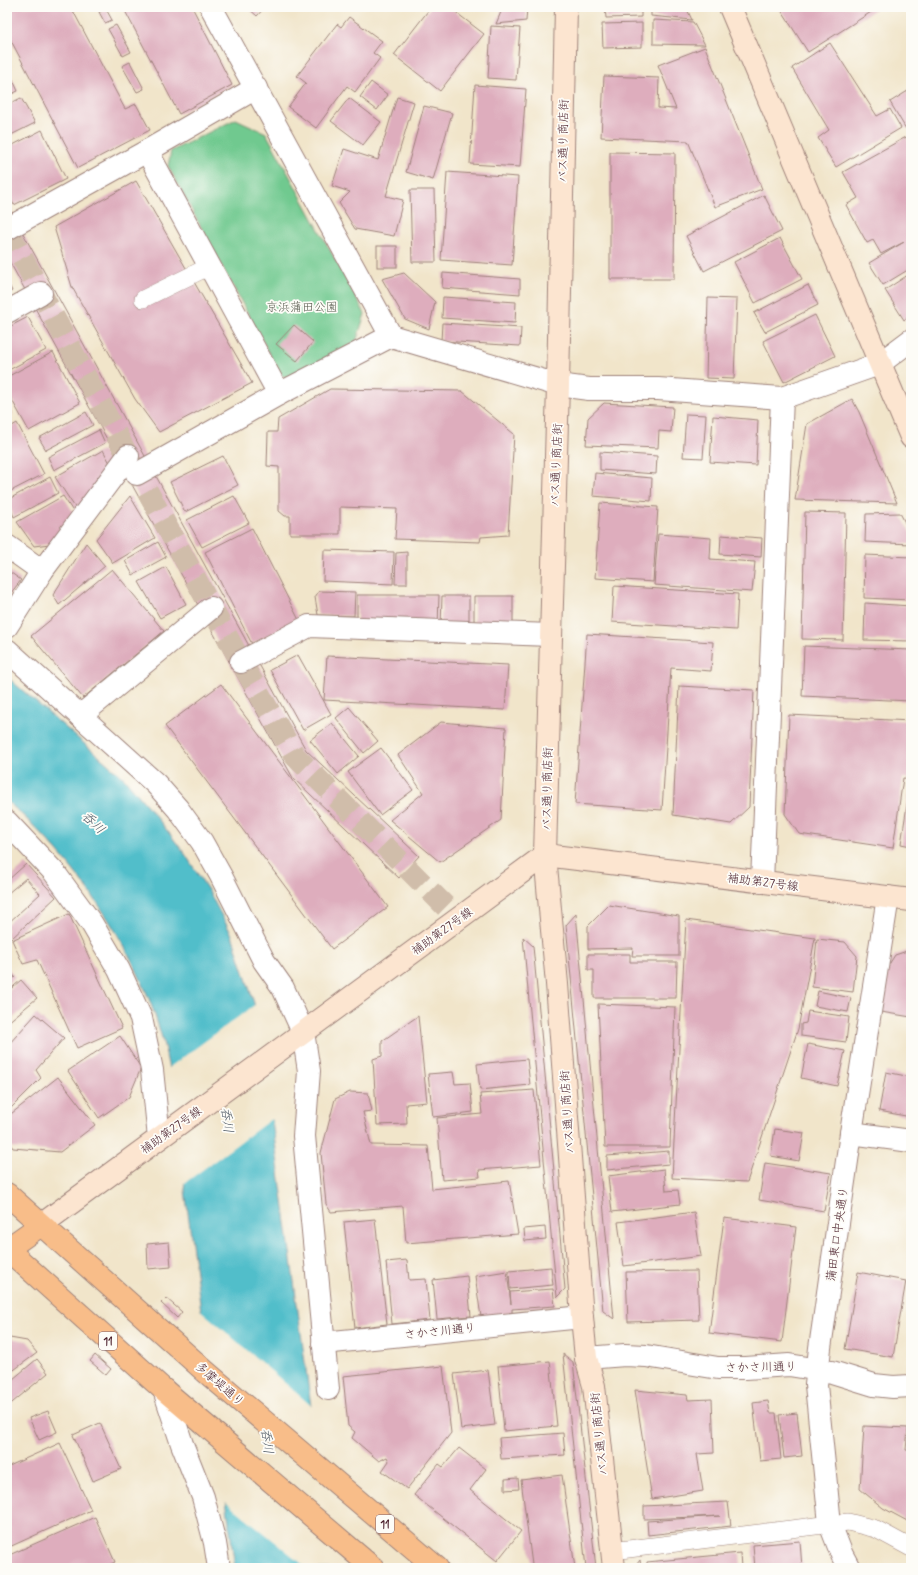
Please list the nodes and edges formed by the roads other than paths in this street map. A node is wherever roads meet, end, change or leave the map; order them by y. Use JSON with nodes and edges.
{"nodes":[{"id":1,"x":211,"y":7,"type":"edge"},
{"id":2,"x":566,"y":7,"type":"edge"},
{"id":3,"x":730,"y":7,"type":"edge"},
{"id":4,"x":256,"y":88,"type":"junction"},
{"id":5,"x":147,"y":151,"type":"junction"},
{"id":6,"x":7,"y":229,"type":"edge"},
{"id":7,"x":210,"y":266,"type":"junction"},
{"id":8,"x":41,"y":293,"type":"dead end"},
{"id":9,"x":143,"y":299,"type":"dead end"},
{"id":10,"x":7,"y":312,"type":"edge"},
{"id":11,"x":392,"y":336,"type":"junction"},
{"id":12,"x":911,"y":340,"type":"edge"},
{"id":13,"x":879,"y":364,"type":"junction"},
{"id":14,"x":558,"y":385,"type":"junction"},
{"id":15,"x":279,"y":394,"type":"junction"},
{"id":16,"x":782,"y":398,"type":"junction"},
{"id":17,"x":911,"y":437,"type":"edge"},
{"id":18,"x":7,"y":546,"type":"edge"},
{"id":19,"x":42,"y":571,"type":"junction"},
{"id":20,"x":211,"y":608,"type":"dead end"},
{"id":21,"x":7,"y":626,"type":"edge"},
{"id":22,"x":551,"y":635,"type":"junction"},
{"id":23,"x":7,"y":650,"type":"edge"},
{"id":24,"x":240,"y":662,"type":"dead end"},
{"id":25,"x":80,"y":716,"type":"junction"},
{"id":26,"x":7,"y":822,"type":"edge"},
{"id":27,"x":546,"y":855,"type":"junction"},
{"id":28,"x":762,"y":882,"type":"junction"},
{"id":29,"x":888,"y":897,"type":"junction"},
{"id":30,"x":911,"y":900,"type":"edge"},
{"id":31,"x":303,"y":1032,"type":"junction"},
{"id":32,"x":851,"y":1133,"type":"junction"},
{"id":33,"x":163,"y":1135,"type":"junction"},
{"id":34,"x":911,"y":1141,"type":"edge"},
{"id":35,"x":7,"y":1194,"type":"edge"},
{"id":36,"x":41,"y":1225,"type":"junction"},
{"id":37,"x":7,"y":1249,"type":"edge"},
{"id":38,"x":582,"y":1317,"type":"junction"},
{"id":39,"x":323,"y":1343,"type":"junction"},
{"id":40,"x":586,"y":1358,"type":"junction"},
{"id":41,"x":818,"y":1369,"type":"junction"},
{"id":42,"x":911,"y":1386,"type":"edge"},
{"id":43,"x":328,"y":1389,"type":"dead end"},
{"id":44,"x":164,"y":1390,"type":"junction"},
{"id":45,"x":830,"y":1524,"type":"junction"},
{"id":46,"x":911,"y":1548,"type":"edge"},
{"id":47,"x":613,"y":1560,"type":"edge"},
{"id":48,"x":219,"y":1568,"type":"edge"},
{"id":49,"x":373,"y":1568,"type":"edge"},
{"id":50,"x":437,"y":1568,"type":"edge"},
{"id":51,"x":849,"y":1568,"type":"edge"}],
"edges":[{"from":1,"to":4,"type":"street"},
{"from":2,"to":14,"type":"street","name":"バス通り商店街"},
{"from":3,"to":13,"type":"street"},
{"from":4,"to":5,"type":"street"},
{"from":4,"to":11,"type":"street"},
{"from":5,"to":6,"type":"street"},
{"from":5,"to":7,"type":"street"},
{"from":7,"to":9,"type":"lane"},
{"from":7,"to":15,"type":"street"},
{"from":8,"to":10,"type":"street"},
{"from":11,"to":14,"type":"street"},
{"from":11,"to":15,"type":"street"},
{"from":12,"to":13,"type":"street"},
{"from":13,"to":16,"type":"street"},
{"from":13,"to":17,"type":"street"},
{"from":14,"to":16,"type":"street"},
{"from":14,"to":22,"type":"street","name":"バス通り商店街"},
{"from":15,"to":19,"type":"street"},
{"from":16,"to":28,"type":"street"},
{"from":18,"to":19,"type":"street"},
{"from":19,"to":21,"type":"street"},
{"from":20,"to":25,"type":"street"},
{"from":22,"to":24,"type":"street"},
{"from":22,"to":27,"type":"street","name":"バス通り商店街"},
{"from":23,"to":25,"type":"street"},
{"from":25,"to":31,"type":"street"},
{"from":26,"to":33,"type":"street"},
{"from":27,"to":28,"type":"street","name":"補助第27号線"},
{"from":27,"to":31,"type":"street","name":"補助第27号線"},
{"from":27,"to":38,"type":"street","name":"バス通り商店街"},
{"from":28,"to":29,"type":"street","name":"補助第27号線"},
{"from":29,"to":30,"type":"street","name":"補助第27号線"},
{"from":29,"to":32,"type":"street","name":"蒲田東口中央通り"},
{"from":31,"to":33,"type":"street","name":"補助第27号線"},
{"from":31,"to":39,"type":"street"},
{"from":32,"to":34,"type":"street"},
{"from":32,"to":41,"type":"street","name":"蒲田東口中央通り"},
{"from":33,"to":36,"type":"street","name":"補助第27号線"},
{"from":35,"to":36,"type":"main road","name":"多摩堤通り","number":"11"},
{"from":36,"to":37,"type":"main road","number":"11"},
{"from":36,"to":50,"type":"main road","name":"多摩堤通り","number":"11"},
{"from":37,"to":44,"type":"main road","number":"11"},
{"from":38,"to":39,"type":"street","name":"さかさ川通り"},
{"from":38,"to":40,"type":"street","name":"バス通り商店街"},
{"from":39,"to":43,"type":"street"},
{"from":40,"to":41,"type":"street","name":"さかさ川通り"},
{"from":40,"to":47,"type":"street","name":"バス通り商店街"},
{"from":41,"to":42,"type":"street","name":"さかさ川通り"},
{"from":41,"to":45,"type":"street","name":"蒲田東口中央通り"},
{"from":44,"to":48,"type":"street"},
{"from":44,"to":49,"type":"main road","number":"11"},
{"from":45,"to":46,"type":"lane"},
{"from":45,"to":47,"type":"lane"},
{"from":45,"to":51,"type":"street","name":"蒲田東口中央通り"}]}
